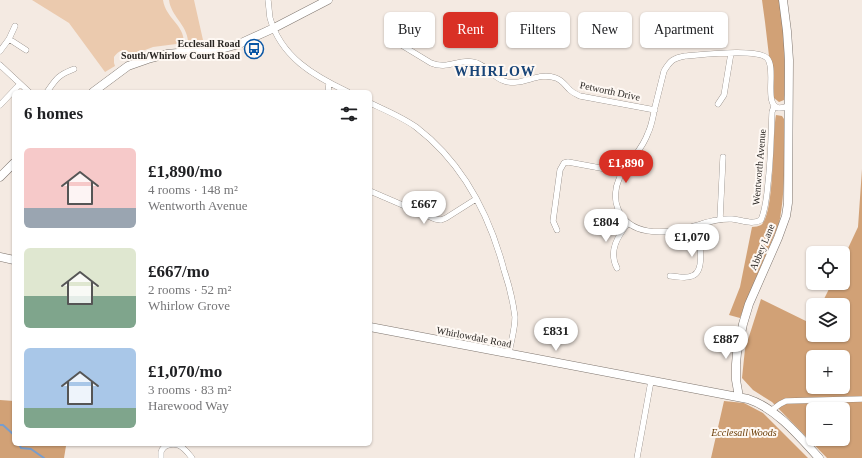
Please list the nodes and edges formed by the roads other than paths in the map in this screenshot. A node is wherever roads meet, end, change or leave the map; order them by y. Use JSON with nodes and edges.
{"nodes":[{"id":1,"x":268,"y":0,"type":"edge"},
{"id":2,"x":328,"y":0,"type":"edge"},
{"id":3,"x":783,"y":0,"type":"edge"},
{"id":4,"x":15,"y":26,"type":"dead end"},
{"id":5,"x":274,"y":28,"type":"junction"},
{"id":6,"x":9,"y":39,"type":"junction"},
{"id":7,"x":406,"y":48,"type":"edge"},
{"id":8,"x":26,"y":50,"type":"dead end"},
{"id":9,"x":0,"y":51,"type":"edge"},
{"id":10,"x":731,"y":53,"type":"junction"},
{"id":11,"x":0,"y":64,"type":"edge"},
{"id":12,"x":74,"y":69,"type":"dead end"},
{"id":13,"x":329,"y":83,"type":"junction"},
{"id":14,"x":20,"y":84,"type":"junction"},
{"id":15,"x":14,"y":90,"type":"edge"},
{"id":16,"x":27,"y":90,"type":"edge"},
{"id":17,"x":49,"y":90,"type":"edge"},
{"id":18,"x":95,"y":90,"type":"edge"},
{"id":19,"x":328,"y":90,"type":"edge"},
{"id":20,"x":344,"y":90,"type":"edge"},
{"id":21,"x":12,"y":92,"type":"edge"},
{"id":22,"x":372,"y":104,"type":"edge"},
{"id":23,"x":718,"y":104,"type":"dead end"},
{"id":24,"x":0,"y":105,"type":"edge"},
{"id":25,"x":774,"y":106,"type":"junction"},
{"id":26,"x":788,"y":106,"type":"junction"},
{"id":27,"x":655,"y":110,"type":"junction"},
{"id":28,"x":723,"y":157,"type":"dead end"},
{"id":29,"x":12,"y":164,"type":"edge"},
{"id":30,"x":622,"y":172,"type":"junction"},
{"id":31,"x":0,"y":177,"type":"edge"},
{"id":32,"x":372,"y":192,"type":"edge"},
{"id":33,"x":476,"y":199,"type":"junction"},
{"id":34,"x":720,"y":219,"type":"junction"},
{"id":35,"x":628,"y":223,"type":"junction"},
{"id":36,"x":694,"y":226,"type":"junction"},
{"id":37,"x":556,"y":230,"type":"dead end"},
{"id":38,"x":0,"y":257,"type":"edge"},
{"id":39,"x":12,"y":260,"type":"edge"},
{"id":40,"x":616,"y":268,"type":"dead end"},
{"id":41,"x":670,"y":276,"type":"dead end"},
{"id":42,"x":372,"y":327,"type":"edge"},
{"id":43,"x":508,"y":353,"type":"junction"},
{"id":44,"x":651,"y":381,"type":"junction"},
{"id":45,"x":739,"y":396,"type":"junction"},
{"id":46,"x":862,"y":399,"type":"edge"},
{"id":47,"x":772,"y":410,"type":"junction"},
{"id":48,"x":180,"y":446,"type":"edge"},
{"id":49,"x":192,"y":458,"type":"edge"},
{"id":50,"x":637,"y":458,"type":"edge"},
{"id":51,"x":819,"y":458,"type":"edge"}],
"edges":[{"from":1,"to":5,"type":"street"},
{"from":2,"to":5,"type":"main road"},
{"from":3,"to":26,"type":"main road","name":"Abbey Lane"},
{"from":4,"to":6,"type":"street"},
{"from":5,"to":13,"type":"street"},
{"from":5,"to":18,"type":"main road"},
{"from":6,"to":8,"type":"street"},
{"from":6,"to":9,"type":"street"},
{"from":7,"to":27,"type":"street","name":"Petworth Drive"},
{"from":10,"to":23,"type":"street"},
{"from":10,"to":25,"type":"street","name":"Wentworth Avenue"},
{"from":10,"to":27,"type":"street","name":"Wentworth Avenue"},
{"from":11,"to":14,"type":"street"},
{"from":12,"to":17,"type":"street"},
{"from":13,"to":19,"type":"street"},
{"from":13,"to":20,"type":"street"},
{"from":14,"to":15,"type":"street"},
{"from":14,"to":16,"type":"street"},
{"from":21,"to":24,"type":"street"},
{"from":22,"to":33,"type":"street"},
{"from":25,"to":26,"type":"street"},
{"from":25,"to":34,"type":"street","name":"Wentworth Avenue"},
{"from":26,"to":45,"type":"main road","name":"Abbey Lane"},
{"from":27,"to":30,"type":"street","name":"Wentworth Avenue"},
{"from":28,"to":34,"type":"street"},
{"from":29,"to":31,"type":"main road"},
{"from":30,"to":35,"type":"street","name":"Wentworth Avenue"},
{"from":30,"to":37,"type":"street"},
{"from":32,"to":33,"type":"street"},
{"from":33,"to":43,"type":"street"},
{"from":34,"to":36,"type":"street","name":"Wentworth Avenue"},
{"from":35,"to":36,"type":"street","name":"Wentworth Avenue"},
{"from":35,"to":40,"type":"street"},
{"from":36,"to":41,"type":"street"},
{"from":38,"to":39,"type":"main road"},
{"from":42,"to":43,"type":"main road","name":"Whirlowdale Road"},
{"from":43,"to":44,"type":"main road","name":"Whirlowdale Road"},
{"from":44,"to":45,"type":"main road","name":"Whirlowdale Road"},
{"from":44,"to":50,"type":"street"},
{"from":45,"to":47,"type":"main road"},
{"from":46,"to":47,"type":"street"},
{"from":47,"to":51,"type":"main road"},
{"from":48,"to":49,"type":"street"}]}
